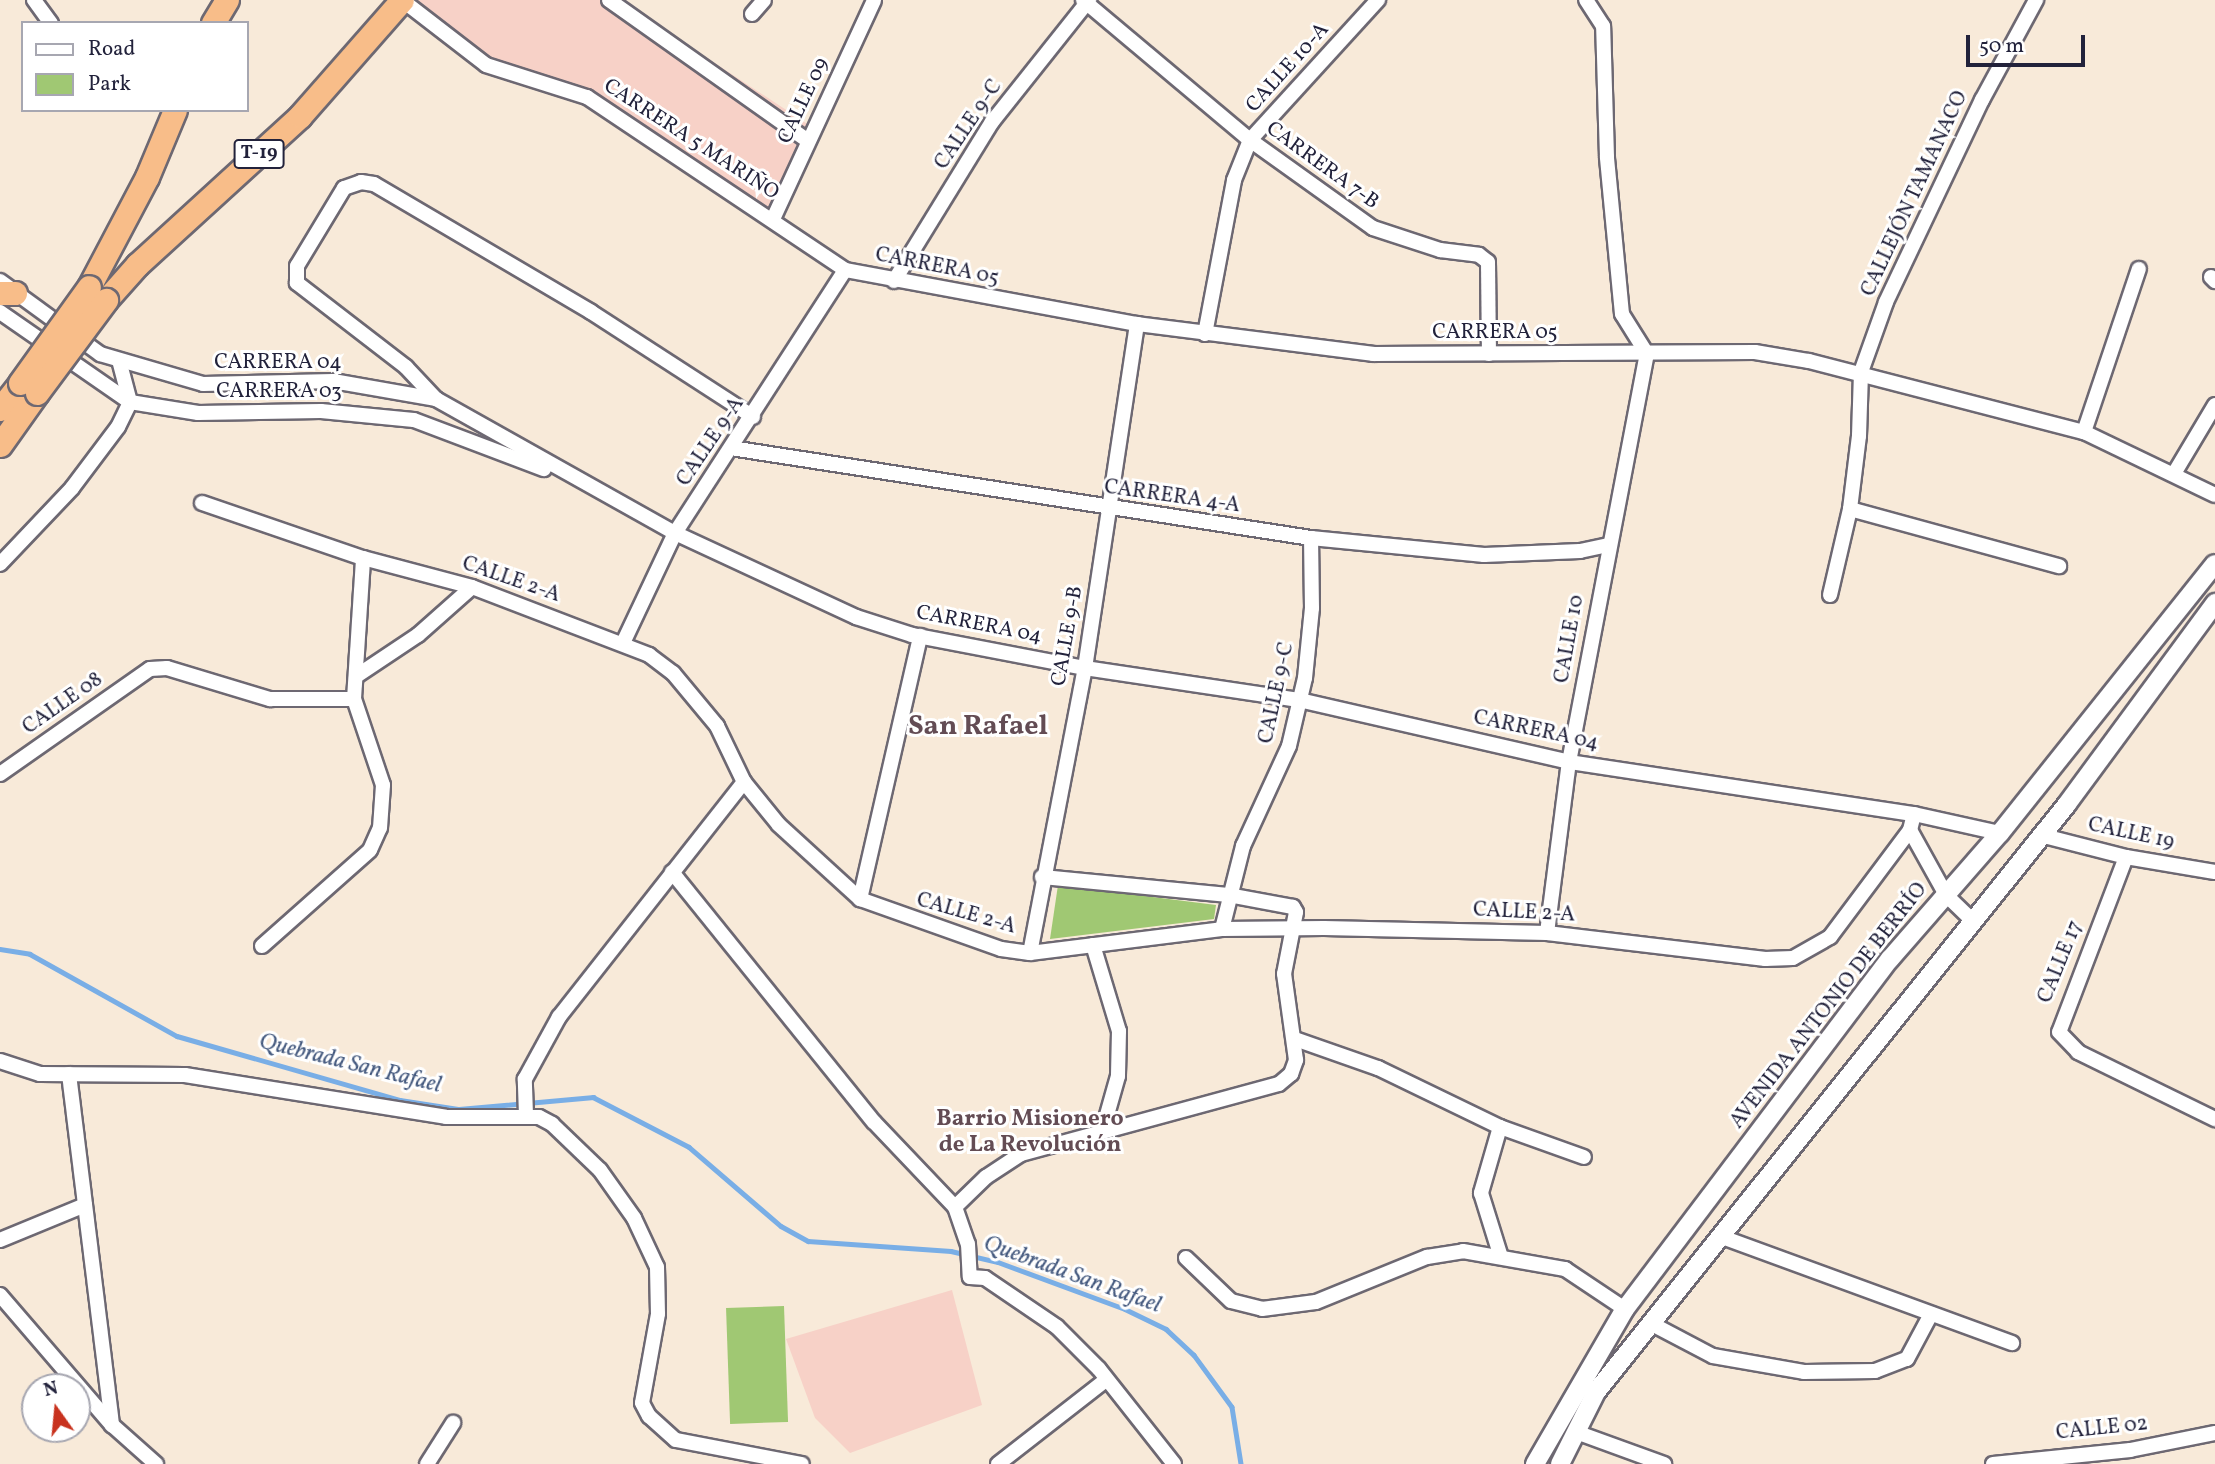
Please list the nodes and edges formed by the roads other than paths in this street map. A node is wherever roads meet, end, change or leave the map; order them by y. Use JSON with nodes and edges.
{"nodes":[{"id":1,"x":34,"y":0,"type":"edge"},
{"id":2,"x":227,"y":0,"type":"edge"},
{"id":3,"x":402,"y":0,"type":"edge"},
{"id":4,"x":609,"y":0,"type":"edge"},
{"id":5,"x":764,"y":0,"type":"edge"},
{"id":6,"x":874,"y":0,"type":"edge"},
{"id":7,"x":1378,"y":0,"type":"edge"},
{"id":8,"x":1586,"y":0,"type":"edge"},
{"id":9,"x":2036,"y":0,"type":"edge"},
{"id":10,"x":1086,"y":1,"type":"edge"},
{"id":11,"x":752,"y":14,"type":"dead end"},
{"id":12,"x":50,"y":21,"type":"edge"},
{"id":13,"x":214,"y":21,"type":"edge"},
{"id":14,"x":174,"y":112,"type":"edge"},
{"id":15,"x":1250,"y":140,"type":"junction"},
{"id":16,"x":808,"y":141,"type":"junction"},
{"id":17,"x":774,"y":219,"type":"junction"},
{"id":18,"x":2138,"y":269,"type":"dead end"},
{"id":19,"x":845,"y":270,"type":"junction"},
{"id":20,"x":894,"y":281,"type":"junction"},
{"id":21,"x":5,"y":289,"type":"edge"},
{"id":22,"x":98,"y":293,"type":"junction"},
{"id":23,"x":0,"y":312,"type":"edge"},
{"id":24,"x":1137,"y":324,"type":"junction"},
{"id":25,"x":1205,"y":334,"type":"junction"},
{"id":26,"x":1489,"y":354,"type":"junction"},
{"id":27,"x":1647,"y":354,"type":"junction"},
{"id":28,"x":118,"y":360,"type":"junction"},
{"id":29,"x":1861,"y":372,"type":"junction"},
{"id":30,"x":29,"y":388,"type":"junction"},
{"id":31,"x":436,"y":399,"type":"junction"},
{"id":32,"x":130,"y":402,"type":"junction"},
{"id":33,"x":2215,"y":405,"type":"edge"},
{"id":34,"x":0,"y":409,"type":"edge"},
{"id":35,"x":753,"y":417,"type":"junction"},
{"id":36,"x":2084,"y":432,"type":"junction"},
{"id":37,"x":0,"y":445,"type":"edge"},
{"id":38,"x":731,"y":449,"type":"junction"},
{"id":39,"x":2175,"y":472,"type":"junction"},
{"id":40,"x":575,"y":480,"type":"junction"},
{"id":41,"x":2215,"y":495,"type":"edge"},
{"id":42,"x":202,"y":503,"type":"dead end"},
{"id":43,"x":1110,"y":509,"type":"junction"},
{"id":44,"x":1850,"y":509,"type":"junction"},
{"id":45,"x":675,"y":533,"type":"junction"},
{"id":46,"x":1311,"y":538,"type":"junction"},
{"id":47,"x":1609,"y":545,"type":"junction"},
{"id":48,"x":363,"y":558,"type":"junction"},
{"id":49,"x":0,"y":564,"type":"edge"},
{"id":50,"x":2215,"y":564,"type":"edge"},
{"id":51,"x":2059,"y":566,"type":"dead end"},
{"id":52,"x":472,"y":587,"type":"junction"},
{"id":53,"x":1830,"y":595,"type":"dead end"},
{"id":54,"x":2215,"y":603,"type":"edge"},
{"id":55,"x":920,"y":636,"type":"junction"},
{"id":56,"x":623,"y":643,"type":"junction"},
{"id":57,"x":1086,"y":668,"type":"junction"},
{"id":58,"x":358,"y":675,"type":"junction"},
{"id":59,"x":354,"y":698,"type":"junction"},
{"id":60,"x":1299,"y":700,"type":"junction"},
{"id":61,"x":1569,"y":762,"type":"junction"},
{"id":62,"x":0,"y":774,"type":"edge"},
{"id":63,"x":744,"y":782,"type":"junction"},
{"id":64,"x":1914,"y":814,"type":"junction"},
{"id":65,"x":1910,"y":830,"type":"junction"},
{"id":66,"x":2000,"y":833,"type":"junction"},
{"id":67,"x":2040,"y":835,"type":"junction"},
{"id":68,"x":2126,"y":857,"type":"junction"},
{"id":69,"x":672,"y":872,"type":"junction"},
{"id":70,"x":2215,"y":872,"type":"edge"},
{"id":71,"x":1042,"y":877,"type":"junction"},
{"id":72,"x":1229,"y":895,"type":"junction"},
{"id":73,"x":1946,"y":895,"type":"junction"},
{"id":74,"x":860,"y":899,"type":"junction"},
{"id":75,"x":1972,"y":920,"type":"junction"},
{"id":76,"x":1222,"y":929,"type":"junction"},
{"id":77,"x":1292,"y":929,"type":"junction"},
{"id":78,"x":1547,"y":933,"type":"junction"},
{"id":79,"x":1093,"y":945,"type":"junction"},
{"id":80,"x":262,"y":946,"type":"dead end"},
{"id":81,"x":1030,"y":953,"type":"junction"},
{"id":82,"x":1295,"y":1039,"type":"junction"},
{"id":83,"x":0,"y":1061,"type":"edge"},
{"id":84,"x":69,"y":1074,"type":"junction"},
{"id":85,"x":525,"y":1111,"type":"junction"},
{"id":86,"x":2215,"y":1119,"type":"edge"},
{"id":87,"x":1500,"y":1128,"type":"junction"},
{"id":88,"x":1104,"y":1129,"type":"junction"},
{"id":89,"x":1584,"y":1157,"type":"dead end"},
{"id":90,"x":85,"y":1205,"type":"junction"},
{"id":91,"x":955,"y":1207,"type":"junction"},
{"id":92,"x":1722,"y":1237,"type":"junction"},
{"id":93,"x":0,"y":1240,"type":"edge"},
{"id":94,"x":1500,"y":1254,"type":"junction"},
{"id":95,"x":1186,"y":1258,"type":"dead end"},
{"id":96,"x":0,"y":1295,"type":"edge"},
{"id":97,"x":1625,"y":1308,"type":"junction"},
{"id":98,"x":1931,"y":1314,"type":"junction"},
{"id":99,"x":1652,"y":1324,"type":"junction"},
{"id":100,"x":2012,"y":1343,"type":"dead end"},
{"id":101,"x":1105,"y":1380,"type":"junction"},
{"id":102,"x":453,"y":1423,"type":"dead end"},
{"id":103,"x":112,"y":1425,"type":"junction"},
{"id":104,"x":1576,"y":1432,"type":"junction"},
{"id":105,"x":2215,"y":1433,"type":"edge"},
{"id":106,"x":156,"y":1464,"type":"edge"},
{"id":107,"x":426,"y":1464,"type":"edge"},
{"id":108,"x":802,"y":1464,"type":"edge"},
{"id":109,"x":998,"y":1464,"type":"edge"},
{"id":110,"x":1174,"y":1464,"type":"edge"},
{"id":111,"x":1535,"y":1464,"type":"edge"},
{"id":112,"x":1560,"y":1464,"type":"edge"},
{"id":113,"x":1664,"y":1464,"type":"edge"},
{"id":114,"x":1993,"y":1464,"type":"edge"}],
"edges":[{"from":1,"to":12,"type":"street"},
{"from":2,"to":13,"type":"highway"},
{"from":3,"to":17,"type":"street","name":"CARRERA 5 MARIÑO"},
{"from":3,"to":22,"type":"highway","number":"T-19"},
{"from":4,"to":16,"type":"street"},
{"from":5,"to":11,"type":"street"},
{"from":6,"to":16,"type":"street","name":"CALLE 09"},
{"from":7,"to":15,"type":"street","name":"CALLE 10-A"},
{"from":8,"to":27,"type":"street"},
{"from":9,"to":29,"type":"street","name":"CALLEJÓN TAMANACO"},
{"from":10,"to":15,"type":"street","name":"CARRERA 7-B"},
{"from":10,"to":20,"type":"street","name":"CALLE 9-C"},
{"from":14,"to":22,"type":"highway","number":"T-19"},
{"from":15,"to":25,"type":"street","name":"CALLE 10-A"},
{"from":15,"to":26,"type":"street","name":"CARRERA 7-B"},
{"from":16,"to":17,"type":"street","name":"CALLE 09"},
{"from":17,"to":19,"type":"street","name":"CARRERA 05"},
{"from":18,"to":36,"type":"street"},
{"from":19,"to":20,"type":"street","name":"CARRERA 05"},
{"from":19,"to":35,"type":"street","name":"CALLE 9-A"},
{"from":20,"to":24,"type":"street","name":"CARRERA 05"},
{"from":21,"to":28,"type":"street","name":"CARRERA 04"},
{"from":22,"to":30,"type":"highway","number":"T-19","bridge":true},
{"from":23,"to":32,"type":"street","name":"CARRERA 03"},
{"from":24,"to":25,"type":"street","name":"CARRERA 05"},
{"from":24,"to":43,"type":"street","name":"CALLE 9-B"},
{"from":25,"to":26,"type":"street","name":"CARRERA 05"},
{"from":26,"to":27,"type":"street","name":"CARRERA 05"},
{"from":27,"to":29,"type":"street","name":"CARRERA 05"},
{"from":27,"to":47,"type":"street","name":"CALLE 10"},
{"from":28,"to":31,"type":"street","name":"CARRERA 04"},
{"from":28,"to":32,"type":"street"},
{"from":29,"to":36,"type":"street","name":"CARRERA 05"},
{"from":29,"to":44,"type":"street","name":"CALLEJÓN TAMANACO"},
{"from":30,"to":34,"type":"highway","number":"T-19"},
{"from":30,"to":37,"type":"highway","number":"T-19"},
{"from":31,"to":35,"type":"street"},
{"from":31,"to":40,"type":"street","name":"CARRERA 04"},
{"from":32,"to":40,"type":"street","name":"CARRERA 03"},
{"from":32,"to":49,"type":"street"},
{"from":33,"to":39,"type":"street"},
{"from":35,"to":38,"type":"street","name":"CALLE 9-A"},
{"from":36,"to":39,"type":"street","name":"CARRERA 05"},
{"from":38,"to":43,"type":"street","name":"CARRERA 4-A"},
{"from":38,"to":45,"type":"street","name":"CALLE 9-A"},
{"from":39,"to":41,"type":"street","name":"CARRERA 05"},
{"from":40,"to":45,"type":"street","name":"CARRERA 04"},
{"from":42,"to":48,"type":"street","name":"CALLE 2-A"},
{"from":43,"to":46,"type":"street","name":"CARRERA 4-A"},
{"from":43,"to":57,"type":"street","name":"CALLE 9-B"},
{"from":44,"to":51,"type":"street"},
{"from":44,"to":53,"type":"street","name":"CALLEJÓN TAMANACO"},
{"from":45,"to":55,"type":"street","name":"CARRERA 04"},
{"from":45,"to":56,"type":"street","name":"CALLE 9-A"},
{"from":46,"to":47,"type":"street","name":"CARRERA 4-A"},
{"from":46,"to":60,"type":"street","name":"CALLE 9-C"},
{"from":47,"to":61,"type":"street","name":"CALLE 10"},
{"from":48,"to":52,"type":"street","name":"CALLE 2-A"},
{"from":48,"to":58,"type":"street"},
{"from":50,"to":66,"type":"street","name":"AVENIDA ANTONIO DE BERRÍO"},
{"from":52,"to":56,"type":"street","name":"CALLE 2-A"},
{"from":52,"to":58,"type":"street"},
{"from":54,"to":67,"type":"street"},
{"from":55,"to":57,"type":"street","name":"CARRERA 04"},
{"from":55,"to":74,"type":"street"},
{"from":56,"to":63,"type":"street","name":"CALLE 2-A"},
{"from":57,"to":60,"type":"street","name":"CARRERA 04"},
{"from":57,"to":71,"type":"street","name":"CALLE 9-B"},
{"from":58,"to":59,"type":"street"},
{"from":59,"to":62,"type":"street","name":"CALLE 08"},
{"from":59,"to":80,"type":"street"},
{"from":60,"to":61,"type":"street","name":"CARRERA 04"},
{"from":60,"to":72,"type":"street","name":"CALLE 9-C"},
{"from":61,"to":64,"type":"street","name":"CARRERA 04"},
{"from":61,"to":78,"type":"street","name":"CALLE 10"},
{"from":63,"to":69,"type":"street"},
{"from":63,"to":74,"type":"street","name":"CALLE 2-A"},
{"from":64,"to":65,"type":"street","name":"CALLE 2-A"},
{"from":64,"to":66,"type":"street","name":"CARRERA 04"},
{"from":65,"to":73,"type":"street"},
{"from":65,"to":78,"type":"street","name":"CALLE 2-A"},
{"from":66,"to":73,"type":"street","name":"AVENIDA ANTONIO DE BERRÍO"},
{"from":67,"to":68,"type":"street","name":"CALLE 19"},
{"from":67,"to":75,"type":"street"},
{"from":68,"to":70,"type":"street","name":"CALLE 19"},
{"from":68,"to":86,"type":"street","name":"CALLE 17"},
{"from":69,"to":85,"type":"street"},
{"from":69,"to":91,"type":"street"},
{"from":71,"to":72,"type":"street"},
{"from":71,"to":81,"type":"street","name":"CALLE 9-B"},
{"from":72,"to":76,"type":"street","name":"CALLE 9-C"},
{"from":72,"to":77,"type":"street"},
{"from":73,"to":75,"type":"street"},
{"from":73,"to":97,"type":"street","name":"AVENIDA ANTONIO DE BERRÍO"},
{"from":74,"to":81,"type":"street","name":"CALLE 2-A"},
{"from":75,"to":92,"type":"street"},
{"from":76,"to":77,"type":"street","name":"CALLE 2-A"},
{"from":76,"to":79,"type":"street","name":"CALLE 2-A"},
{"from":77,"to":78,"type":"street","name":"CALLE 2-A"},
{"from":77,"to":82,"type":"street"},
{"from":79,"to":81,"type":"street","name":"CALLE 2-A"},
{"from":79,"to":88,"type":"street"},
{"from":82,"to":87,"type":"street"},
{"from":82,"to":88,"type":"street"},
{"from":83,"to":84,"type":"street"},
{"from":84,"to":85,"type":"street"},
{"from":84,"to":90,"type":"street"},
{"from":85,"to":108,"type":"street"},
{"from":87,"to":89,"type":"street"},
{"from":87,"to":94,"type":"street"},
{"from":88,"to":91,"type":"street"},
{"from":90,"to":93,"type":"street"},
{"from":90,"to":103,"type":"street"},
{"from":91,"to":101,"type":"street"},
{"from":92,"to":98,"type":"street"},
{"from":92,"to":99,"type":"street"},
{"from":94,"to":95,"type":"street"},
{"from":94,"to":97,"type":"street"},
{"from":96,"to":103,"type":"street"},
{"from":97,"to":111,"type":"street","name":"AVENIDA ANTONIO DE BERRÍO"},
{"from":98,"to":99,"type":"street"},
{"from":98,"to":100,"type":"street"},
{"from":99,"to":104,"type":"street"},
{"from":101,"to":109,"type":"street"},
{"from":101,"to":110,"type":"street"},
{"from":102,"to":107,"type":"street"},
{"from":103,"to":106,"type":"street"},
{"from":104,"to":112,"type":"street"},
{"from":104,"to":113,"type":"street"},
{"from":105,"to":114,"type":"street","name":"CALLE 02"}]}
